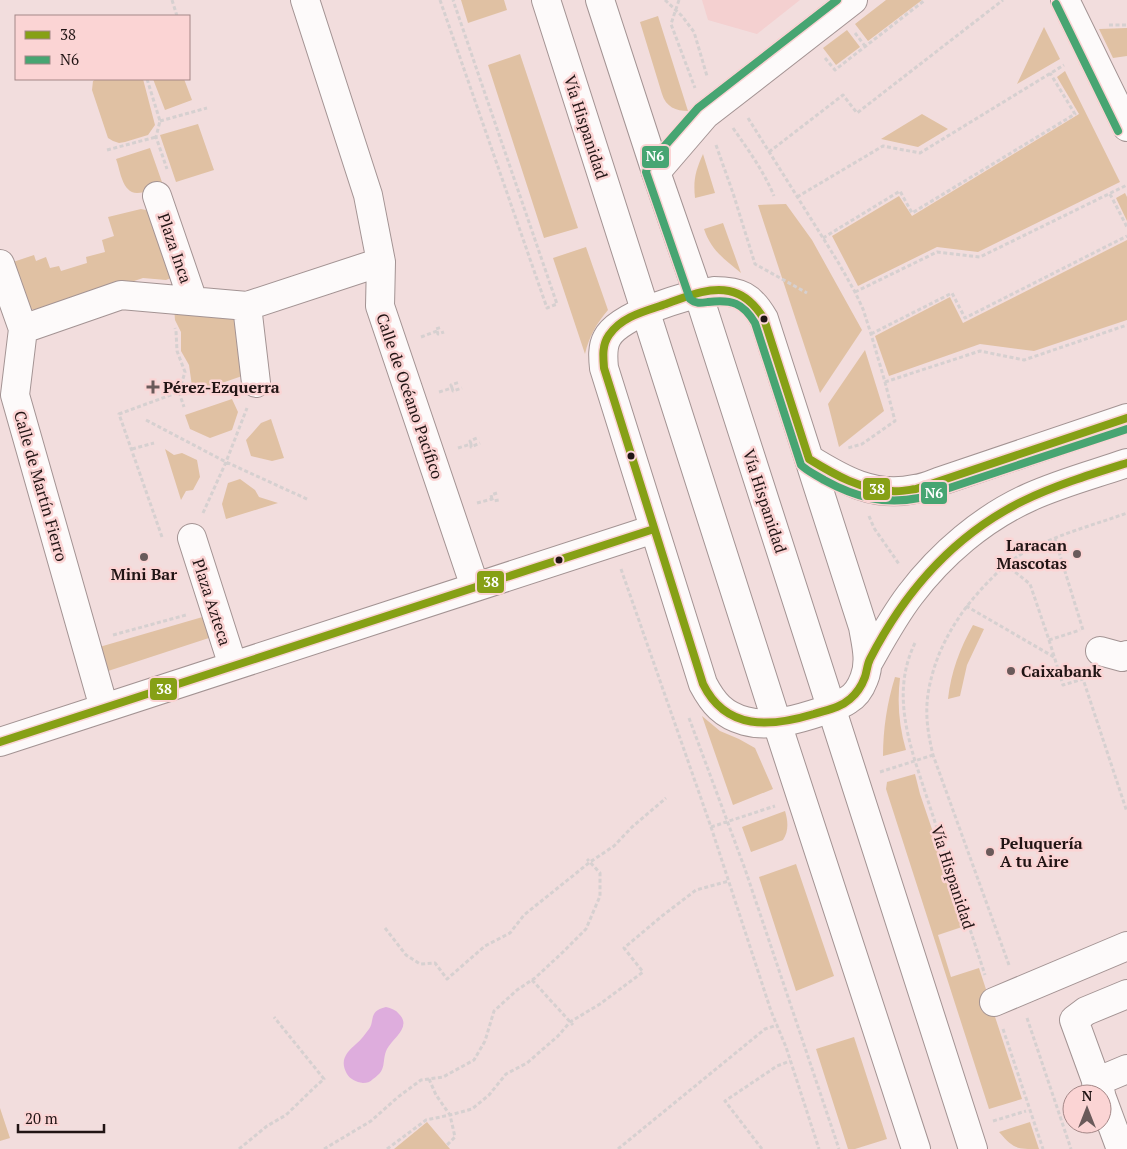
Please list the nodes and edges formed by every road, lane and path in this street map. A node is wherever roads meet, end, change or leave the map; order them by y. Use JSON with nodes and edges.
{"nodes":[{"id":1,"x":172,"y":0,"type":"edge"},
{"id":2,"x":305,"y":0,"type":"edge"},
{"id":3,"x":440,"y":0,"type":"edge"},
{"id":4,"x":453,"y":0,"type":"edge"},
{"id":5,"x":546,"y":0,"type":"edge"},
{"id":6,"x":600,"y":0,"type":"edge"},
{"id":7,"x":679,"y":0,"type":"edge"},
{"id":8,"x":854,"y":0,"type":"edge"},
{"id":9,"x":926,"y":0,"type":"edge"},
{"id":10,"x":1003,"y":0,"type":"edge"},
{"id":11,"x":1065,"y":0,"type":"edge"},
{"id":12,"x":177,"y":15,"type":"edge"},
{"id":13,"x":823,"y":55,"type":"dead end"},
{"id":14,"x":1070,"y":61,"type":"dead end"},
{"id":15,"x":1050,"y":73,"type":"junction"},
{"id":16,"x":147,"y":80,"type":"edge"},
{"id":17,"x":207,"y":108,"type":"dead end"},
{"id":18,"x":745,"y":113,"type":"dead end"},
{"id":19,"x":705,"y":115,"type":"junction"},
{"id":20,"x":160,"y":121,"type":"junction"},
{"id":21,"x":1127,"y":127,"type":"edge"},
{"id":22,"x":156,"y":137,"type":"junction"},
{"id":23,"x":107,"y":150,"type":"dead end"},
{"id":24,"x":770,"y":152,"type":"junction"},
{"id":25,"x":656,"y":172,"type":"junction"},
{"id":26,"x":162,"y":184,"type":"joint"},
{"id":27,"x":1127,"y":185,"type":"edge"},
{"id":28,"x":1110,"y":194,"type":"junction"},
{"id":29,"x":797,"y":197,"type":"junction"},
{"id":30,"x":1127,"y":227,"type":"edge"},
{"id":31,"x":1127,"y":236,"type":"edge"},
{"id":32,"x":823,"y":238,"type":"junction"},
{"id":33,"x":382,"y":262,"type":"junction"},
{"id":34,"x":0,"y":264,"type":"edge"},
{"id":35,"x":855,"y":292,"type":"junction"},
{"id":36,"x":698,"y":293,"type":"junction"},
{"id":37,"x":807,"y":293,"type":"dead end"},
{"id":38,"x":182,"y":300,"type":"junction"},
{"id":39,"x":248,"y":306,"type":"junction"},
{"id":40,"x":645,"y":311,"type":"junction"},
{"id":41,"x":1127,"y":325,"type":"edge"},
{"id":42,"x":442,"y":327,"type":"dead end"},
{"id":43,"x":23,"y":328,"type":"junction"},
{"id":44,"x":437,"y":331,"type":"junction"},
{"id":45,"x":444,"y":332,"type":"dead end"},
{"id":46,"x":870,"y":334,"type":"junction"},
{"id":47,"x":418,"y":338,"type":"dead end"},
{"id":48,"x":460,"y":382,"type":"dead end"},
{"id":49,"x":885,"y":382,"type":"junction"},
{"id":50,"x":256,"y":383,"type":"joint"},
{"id":51,"x":452,"y":388,"type":"junction"},
{"id":52,"x":462,"y":388,"type":"dead end"},
{"id":53,"x":179,"y":392,"type":"junction"},
{"id":54,"x":436,"y":392,"type":"dead end"},
{"id":55,"x":7,"y":397,"type":"edge"},
{"id":56,"x":184,"y":407,"type":"dead end"},
{"id":57,"x":1127,"y":418,"type":"edge"},
{"id":58,"x":146,"y":420,"type":"dead end"},
{"id":59,"x":478,"y":438,"type":"dead end"},
{"id":60,"x":154,"y":443,"type":"dead end"},
{"id":61,"x":480,"y":443,"type":"dead end"},
{"id":62,"x":471,"y":444,"type":"junction"},
{"id":63,"x":455,"y":448,"type":"dead end"},
{"id":64,"x":132,"y":449,"type":"junction"},
{"id":65,"x":845,"y":449,"type":"dead end"},
{"id":66,"x":809,"y":459,"type":"junction"},
{"id":67,"x":226,"y":462,"type":"junction"},
{"id":68,"x":1127,"y":463,"type":"edge"},
{"id":69,"x":497,"y":493,"type":"dead end"},
{"id":70,"x":492,"y":499,"type":"junction"},
{"id":71,"x":309,"y":500,"type":"dead end"},
{"id":72,"x":499,"y":500,"type":"dead end"},
{"id":73,"x":474,"y":503,"type":"dead end"},
{"id":74,"x":868,"y":511,"type":"dead end"},
{"id":75,"x":1127,"y":514,"type":"edge"},
{"id":76,"x":654,"y":529,"type":"junction"},
{"id":77,"x":192,"y":538,"type":"joint"},
{"id":78,"x":163,"y":539,"type":"dead end"},
{"id":79,"x":1055,"y":539,"type":"junction"},
{"id":80,"x":619,"y":561,"type":"dead end"},
{"id":81,"x":1005,"y":564,"type":"junction"},
{"id":82,"x":902,"y":568,"type":"dead end"},
{"id":83,"x":475,"y":587,"type":"junction"},
{"id":84,"x":966,"y":606,"type":"junction"},
{"id":85,"x":213,"y":607,"type":"junction"},
{"id":86,"x":1083,"y":629,"type":"junction"},
{"id":87,"x":916,"y":640,"type":"dead end"},
{"id":88,"x":1049,"y":640,"type":"junction"},
{"id":89,"x":85,"y":643,"type":"junction"},
{"id":90,"x":1112,"y":654,"type":"edge"},
{"id":91,"x":1054,"y":657,"type":"junction"},
{"id":92,"x":868,"y":663,"type":"junction"},
{"id":93,"x":234,"y":666,"type":"junction"},
{"id":94,"x":104,"y":708,"type":"junction"},
{"id":95,"x":832,"y":708,"type":"junction"},
{"id":96,"x":687,"y":712,"type":"dead end"},
{"id":97,"x":777,"y":723,"type":"junction"},
{"id":98,"x":0,"y":742,"type":"edge"},
{"id":99,"x":933,"y":755,"type":"junction"},
{"id":100,"x":915,"y":761,"type":"junction"},
{"id":101,"x":874,"y":774,"type":"dead end"},
{"id":102,"x":1127,"y":789,"type":"edge"},
{"id":103,"x":1120,"y":791,"type":"junction"},
{"id":104,"x":666,"y":798,"type":"dead end"},
{"id":105,"x":779,"y":805,"type":"dead end"},
{"id":106,"x":1127,"y":812,"type":"edge"},
{"id":107,"x":728,"y":822,"type":"junction"},
{"id":108,"x":711,"y":827,"type":"junction"},
{"id":109,"x":588,"y":860,"type":"junction"},
{"id":110,"x":729,"y":881,"type":"junction"},
{"id":111,"x":385,"y":928,"type":"dead end"},
{"id":112,"x":1127,"y":946,"type":"edge"},
{"id":113,"x":532,"y":980,"type":"junction"},
{"id":114,"x":1019,"y":992,"type":"junction"},
{"id":115,"x":1127,"y":994,"type":"edge"},
{"id":116,"x":994,"y":1002,"type":"junction"},
{"id":117,"x":274,"y":1017,"type":"dead end"},
{"id":118,"x":570,"y":1022,"type":"junction"},
{"id":119,"x":574,"y":1026,"type":"dead end"},
{"id":120,"x":777,"y":1026,"type":"junction"},
{"id":121,"x":790,"y":1061,"type":"junction"},
{"id":122,"x":1127,"y":1069,"type":"edge"},
{"id":123,"x":429,"y":1079,"type":"junction"},
{"id":124,"x":1097,"y":1084,"type":"edge"},
{"id":125,"x":1109,"y":1084,"type":"edge"},
{"id":126,"x":1026,"y":1111,"type":"dead end"},
{"id":127,"x":450,"y":1115,"type":"junction"},
{"id":128,"x":990,"y":1122,"type":"dead end"},
{"id":129,"x":1112,"y":1129,"type":"edge"},
{"id":130,"x":447,"y":1145,"type":"dead end"},
{"id":131,"x":1117,"y":1145,"type":"edge"},
{"id":132,"x":239,"y":1149,"type":"edge"},
{"id":133,"x":324,"y":1149,"type":"edge"},
{"id":134,"x":387,"y":1149,"type":"edge"},
{"id":135,"x":618,"y":1149,"type":"edge"},
{"id":136,"x":762,"y":1149,"type":"edge"},
{"id":137,"x":819,"y":1149,"type":"edge"},
{"id":138,"x":839,"y":1149,"type":"edge"},
{"id":139,"x":916,"y":1149,"type":"edge"},
{"id":140,"x":974,"y":1149,"type":"edge"},
{"id":141,"x":1043,"y":1149,"type":"edge"},
{"id":142,"x":1071,"y":1149,"type":"edge"}],
"edges":[{"from":1,"to":12,"type":"path"},
{"from":2,"to":33,"type":"main road","name":"Calle de Océano Pacífico"},
{"from":3,"to":4,"type":"path"},
{"from":5,"to":40,"type":"main road","name":"Vía Hispanidad"},
{"from":6,"to":25,"type":"main road","name":"Vía Hispanidad"},
{"from":7,"to":19,"type":"path"},
{"from":8,"to":19,"type":"main road"},
{"from":9,"to":13,"type":"path"},
{"from":10,"to":24,"type":"path"},
{"from":11,"to":21,"type":"main road"},
{"from":14,"to":15,"type":"path"},
{"from":15,"to":29,"type":"path"},
{"from":15,"to":32,"type":"path"},
{"from":16,"to":20,"type":"path"},
{"from":17,"to":20,"type":"path"},
{"from":18,"to":24,"type":"path"},
{"from":19,"to":25,"type":"main road"},
{"from":19,"to":37,"type":"path"},
{"from":20,"to":22,"type":"path"},
{"from":22,"to":23,"type":"path"},
{"from":22,"to":26,"type":"path"},
{"from":24,"to":29,"type":"path"},
{"from":25,"to":36,"type":"main road","name":"Vía Hispanidad"},
{"from":26,"to":38,"type":"main road","name":"Plaza Inca"},
{"from":27,"to":28,"type":"path"},
{"from":28,"to":30,"type":"path"},
{"from":28,"to":35,"type":"path"},
{"from":29,"to":32,"type":"path"},
{"from":31,"to":46,"type":"path"},
{"from":32,"to":35,"type":"path"},
{"from":33,"to":39,"type":"main road"},
{"from":33,"to":83,"type":"main road","name":"Calle de Océano Pacífico"},
{"from":34,"to":43,"type":"main road","name":"Calle de Martín Fierro"},
{"from":35,"to":46,"type":"path"},
{"from":36,"to":40,"type":"main road"},
{"from":36,"to":66,"type":"main road"},
{"from":36,"to":95,"type":"main road","name":"Vía Hispanidad"},
{"from":38,"to":39,"type":"main road"},
{"from":38,"to":43,"type":"main road"},
{"from":38,"to":53,"type":"path"},
{"from":39,"to":50,"type":"main road"},
{"from":40,"to":76,"type":"main road"},
{"from":40,"to":97,"type":"main road","name":"Vía Hispanidad"},
{"from":41,"to":49,"type":"path"},
{"from":42,"to":44,"type":"path"},
{"from":43,"to":55,"type":"main road","name":"Calle de Martín Fierro"},
{"from":44,"to":45,"type":"path"},
{"from":44,"to":47,"type":"path"},
{"from":46,"to":49,"type":"path"},
{"from":48,"to":51,"type":"path"},
{"from":49,"to":65,"type":"path"},
{"from":50,"to":67,"type":"path"},
{"from":51,"to":52,"type":"path"},
{"from":51,"to":54,"type":"path"},
{"from":53,"to":56,"type":"path"},
{"from":53,"to":64,"type":"path"},
{"from":55,"to":89,"type":"main road","name":"Calle de Martín Fierro"},
{"from":57,"to":66,"type":"main road"},
{"from":58,"to":67,"type":"path"},
{"from":59,"to":62,"type":"path"},
{"from":60,"to":64,"type":"path"},
{"from":61,"to":62,"type":"path"},
{"from":62,"to":63,"type":"path"},
{"from":64,"to":78,"type":"path"},
{"from":66,"to":92,"type":"main road"},
{"from":67,"to":71,"type":"path"},
{"from":67,"to":77,"type":"path"},
{"from":68,"to":92,"type":"main road"},
{"from":69,"to":70,"type":"path"},
{"from":70,"to":72,"type":"path"},
{"from":70,"to":73,"type":"path"},
{"from":74,"to":82,"type":"path"},
{"from":75,"to":79,"type":"path"},
{"from":76,"to":83,"type":"main road"},
{"from":76,"to":97,"type":"main road"},
{"from":77,"to":85,"type":"main road","name":"Plaza Azteca"},
{"from":79,"to":81,"type":"path"},
{"from":79,"to":86,"type":"path"},
{"from":80,"to":108,"type":"path"},
{"from":81,"to":84,"type":"path"},
{"from":81,"to":88,"type":"path"},
{"from":83,"to":93,"type":"main road"},
{"from":84,"to":91,"type":"path"},
{"from":84,"to":99,"type":"path"},
{"from":85,"to":89,"type":"path"},
{"from":85,"to":93,"type":"main road","name":"Plaza Azteca"},
{"from":86,"to":88,"type":"path"},
{"from":86,"to":90,"type":"path"},
{"from":87,"to":100,"type":"path","name":"Vía Hispanidad"},
{"from":88,"to":91,"type":"path"},
{"from":89,"to":94,"type":"main road","name":"Calle de Martín Fierro"},
{"from":91,"to":103,"type":"path"},
{"from":92,"to":95,"type":"main road"},
{"from":93,"to":94,"type":"main road"},
{"from":94,"to":98,"type":"main road"},
{"from":95,"to":97,"type":"main road"},
{"from":95,"to":140,"type":"main road","name":"Vía Hispanidad"},
{"from":96,"to":107,"type":"path"},
{"from":97,"to":139,"type":"main road","name":"Vía Hispanidad"},
{"from":99,"to":100,"type":"path"},
{"from":99,"to":114,"type":"path"},
{"from":100,"to":101,"type":"path"},
{"from":100,"to":116,"type":"path","name":"Vía Hispanidad"},
{"from":102,"to":103,"type":"path"},
{"from":103,"to":106,"type":"path"},
{"from":104,"to":109,"type":"path"},
{"from":105,"to":107,"type":"path"},
{"from":107,"to":108,"type":"path"},
{"from":107,"to":138,"type":"path"},
{"from":108,"to":110,"type":"path"},
{"from":109,"to":111,"type":"path"},
{"from":109,"to":113,"type":"path"},
{"from":110,"to":118,"type":"path"},
{"from":110,"to":120,"type":"path"},
{"from":112,"to":114,"type":"main road"},
{"from":113,"to":118,"type":"path"},
{"from":113,"to":123,"type":"path"},
{"from":114,"to":116,"type":"main road"},
{"from":114,"to":142,"type":"path"},
{"from":115,"to":124,"type":"main road"},
{"from":116,"to":141,"type":"path","name":"Vía Hispanidad"},
{"from":117,"to":132,"type":"path"},
{"from":118,"to":119,"type":"path"},
{"from":118,"to":127,"type":"path"},
{"from":120,"to":121,"type":"path"},
{"from":120,"to":135,"type":"path"},
{"from":121,"to":136,"type":"path"},
{"from":121,"to":137,"type":"path"},
{"from":122,"to":125,"type":"main road"},
{"from":123,"to":127,"type":"path"},
{"from":123,"to":133,"type":"path"},
{"from":126,"to":128,"type":"path"},
{"from":127,"to":130,"type":"path"},
{"from":127,"to":134,"type":"path"},
{"from":129,"to":131,"type":"main road"}]}
